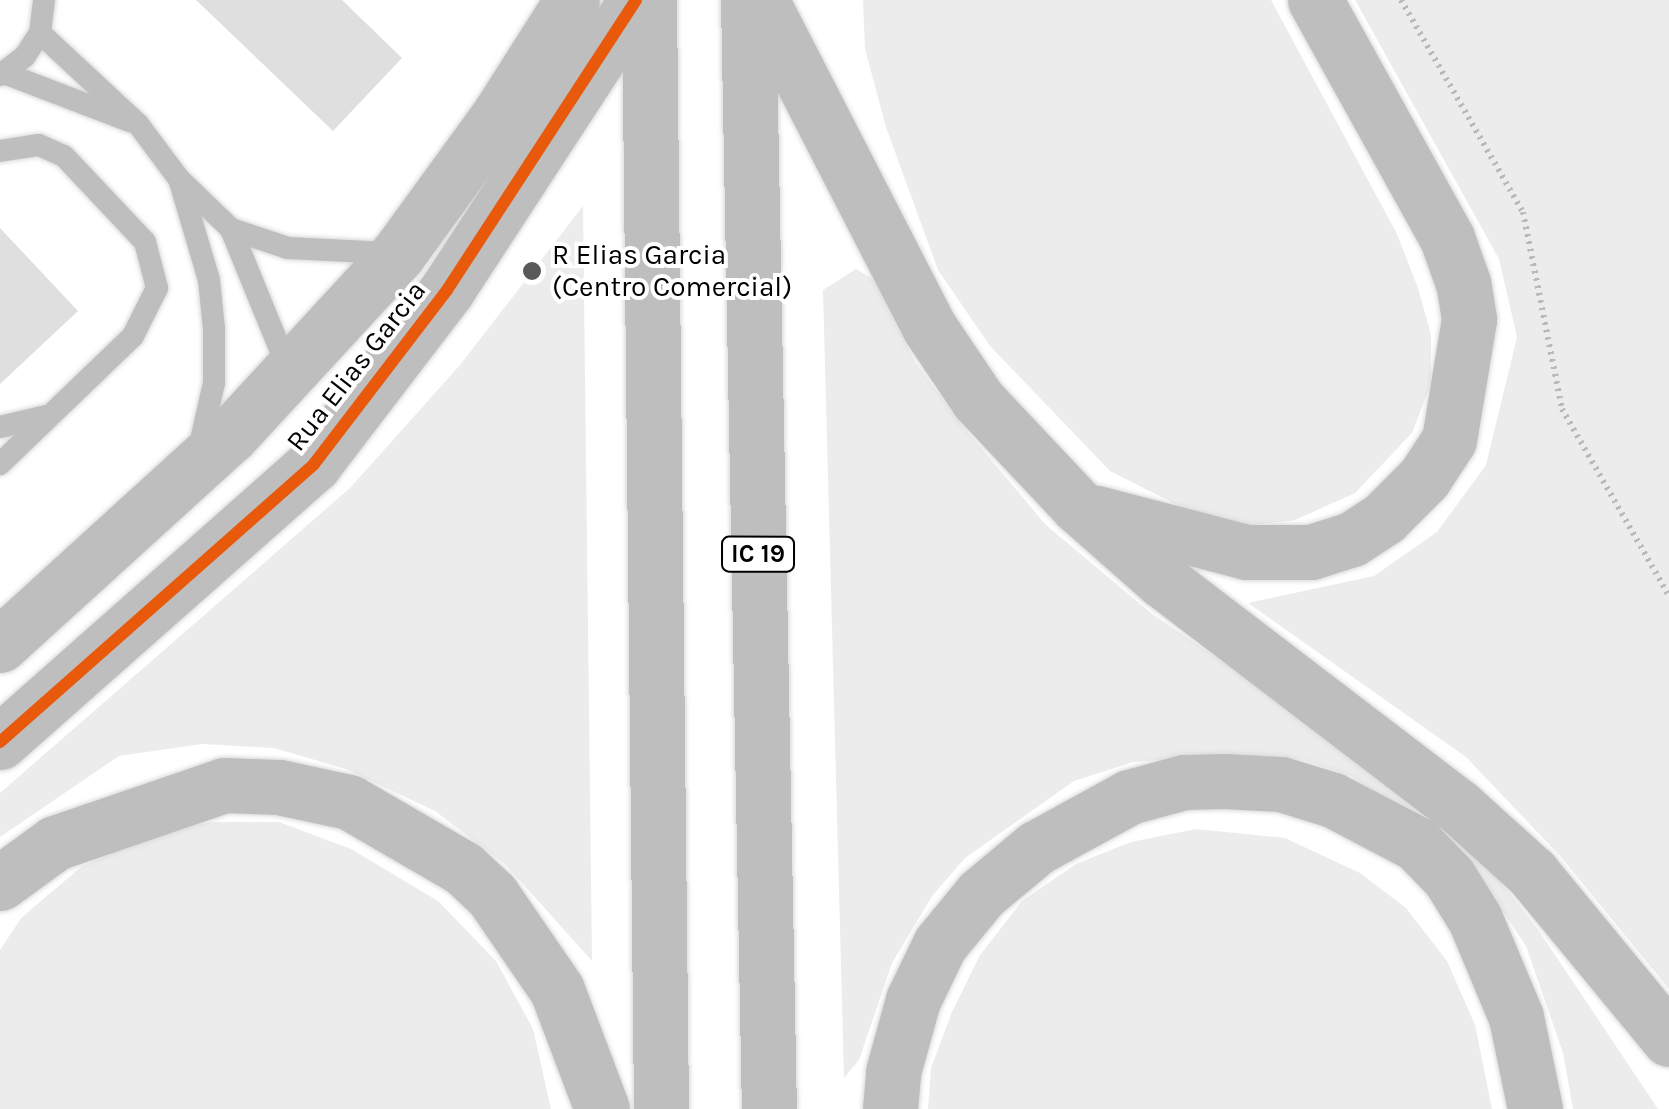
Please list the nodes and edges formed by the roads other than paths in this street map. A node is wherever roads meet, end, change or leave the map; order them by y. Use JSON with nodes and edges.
{"nodes":[{"id":1,"x":44,"y":0,"type":"edge"},
{"id":2,"x":572,"y":0,"type":"edge"},
{"id":3,"x":636,"y":0,"type":"edge"},
{"id":4,"x":649,"y":0,"type":"edge"},
{"id":5,"x":748,"y":0,"type":"edge"},
{"id":6,"x":761,"y":0,"type":"edge"},
{"id":7,"x":1315,"y":0,"type":"edge"},
{"id":8,"x":40,"y":32,"type":"junction"},
{"id":9,"x":2,"y":74,"type":"edge"},
{"id":10,"x":138,"y":124,"type":"junction"},
{"id":11,"x":0,"y":151,"type":"edge"},
{"id":12,"x":178,"y":179,"type":"junction"},
{"id":13,"x":230,"y":229,"type":"junction"},
{"id":14,"x":398,"y":254,"type":"junction"},
{"id":15,"x":290,"y":374,"type":"junction"},
{"id":16,"x":51,"y":415,"type":"junction"},
{"id":17,"x":0,"y":427,"type":"edge"},
{"id":18,"x":0,"y":464,"type":"edge"},
{"id":19,"x":314,"y":464,"type":"junction"},
{"id":20,"x":194,"y":471,"type":"junction"},
{"id":21,"x":1078,"y":506,"type":"junction"},
{"id":22,"x":0,"y":646,"type":"edge"},
{"id":23,"x":0,"y":742,"type":"edge"},
{"id":24,"x":0,"y":882,"type":"edge"},
{"id":25,"x":1669,"y":1039,"type":"edge"},
{"id":26,"x":602,"y":1109,"type":"edge"},
{"id":27,"x":661,"y":1109,"type":"edge"},
{"id":28,"x":768,"y":1109,"type":"edge"},
{"id":29,"x":890,"y":1109,"type":"edge"},
{"id":30,"x":1535,"y":1109,"type":"edge"}],
"edges":[{"from":1,"to":8,"type":"lane"},
{"from":2,"to":14,"type":"main road","name":"Rua Elias Garcia"},
{"from":3,"to":19,"type":"main road","name":"Rua Elias Garcia"},
{"from":4,"to":27,"type":"main road"},
{"from":5,"to":28,"type":"main road","number":"IC 19"},
{"from":6,"to":21,"type":"main road"},
{"from":7,"to":21,"type":"main road"},
{"from":8,"to":9,"type":"lane"},
{"from":8,"to":10,"type":"lane"},
{"from":9,"to":10,"type":"lane"},
{"from":10,"to":12,"type":"lane"},
{"from":11,"to":16,"type":"lane"},
{"from":12,"to":13,"type":"lane"},
{"from":12,"to":20,"type":"lane"},
{"from":13,"to":14,"type":"lane"},
{"from":13,"to":15,"type":"lane"},
{"from":14,"to":15,"type":"main road","name":"Rua Elias Garcia"},
{"from":15,"to":19,"type":"main road"},
{"from":15,"to":20,"type":"main road","name":"Rua Elias Garcia"},
{"from":16,"to":17,"type":"lane"},
{"from":16,"to":18,"type":"lane"},
{"from":19,"to":23,"type":"main road","name":"Rua Elias Garcia"},
{"from":20,"to":22,"type":"main road","name":"Rua Elias Garcia"},
{"from":21,"to":25,"type":"main road"},
{"from":24,"to":26,"type":"main road"},
{"from":29,"to":30,"type":"main road"}]}
